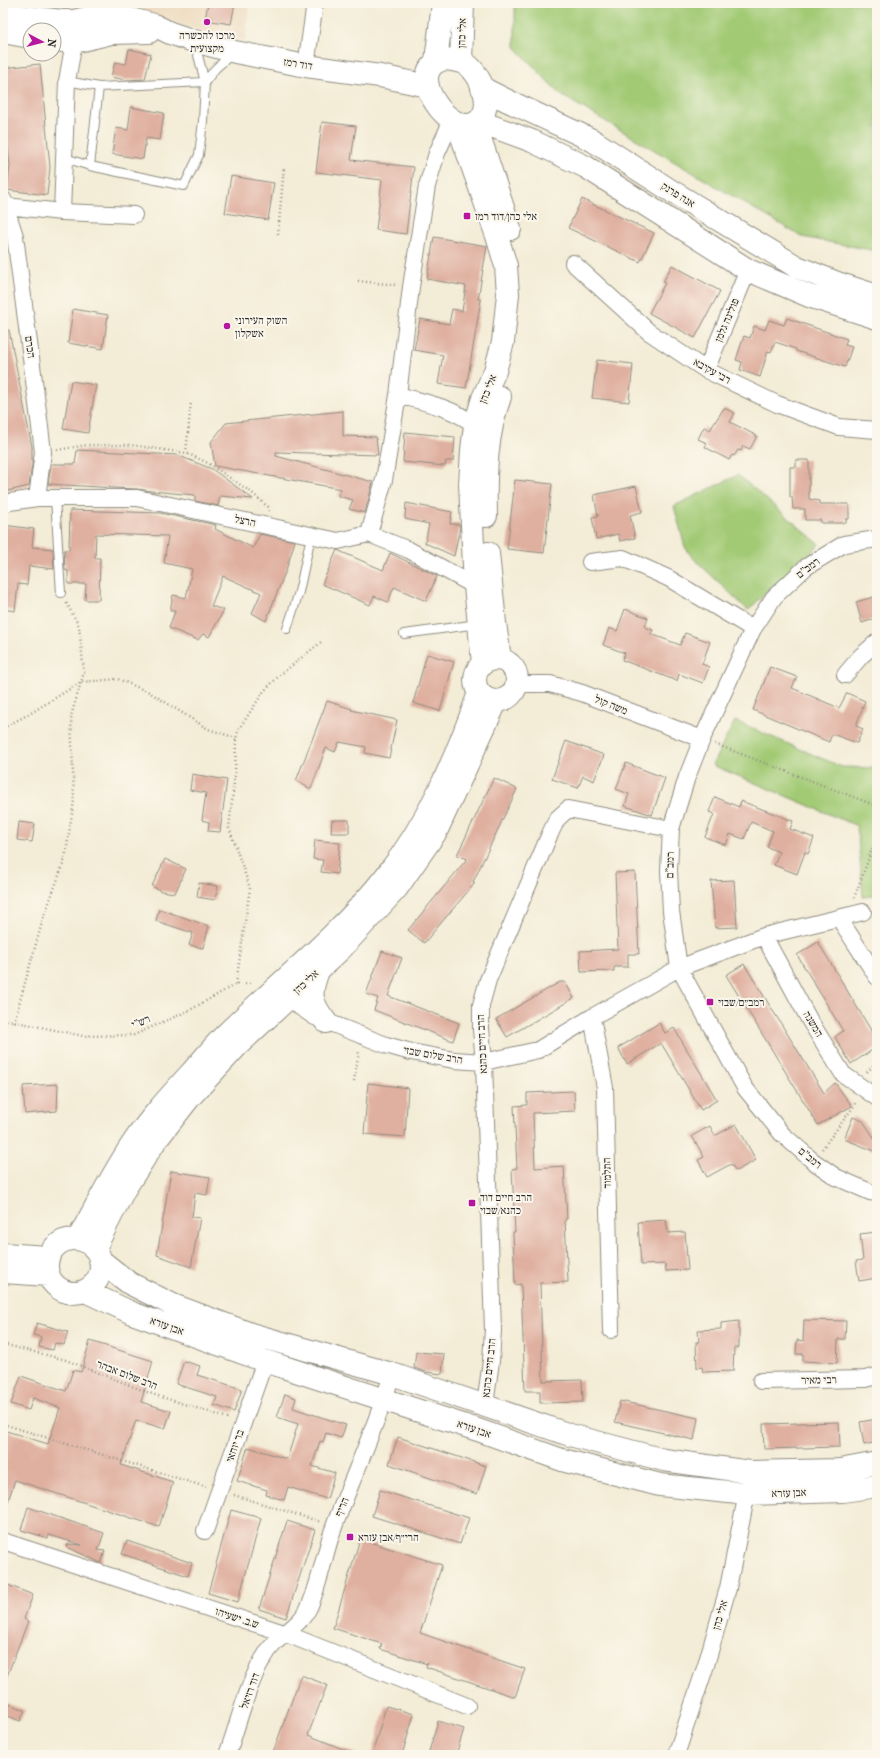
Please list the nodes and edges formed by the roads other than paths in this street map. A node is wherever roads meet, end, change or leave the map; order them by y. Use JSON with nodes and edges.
{"nodes":[{"id":1,"x":315,"y":3,"type":"edge"},
{"id":2,"x":443,"y":3,"type":"edge"},
{"id":3,"x":463,"y":3,"type":"edge"},
{"id":4,"x":3,"y":14,"type":"edge"},
{"id":5,"x":3,"y":32,"type":"edge"},
{"id":6,"x":170,"y":33,"type":"junction"},
{"id":7,"x":22,"y":35,"type":"edge"},
{"id":8,"x":64,"y":41,"type":"edge"},
{"id":9,"x":194,"y":41,"type":"junction"},
{"id":10,"x":235,"y":52,"type":"junction"},
{"id":11,"x":436,"y":61,"type":"junction"},
{"id":12,"x":461,"y":62,"type":"junction"},
{"id":13,"x":306,"y":66,"type":"junction"},
{"id":14,"x":67,"y":81,"type":"junction"},
{"id":15,"x":205,"y":82,"type":"junction"},
{"id":16,"x":428,"y":86,"type":"junction"},
{"id":17,"x":99,"y":87,"type":"junction"},
{"id":18,"x":482,"y":88,"type":"junction"},
{"id":19,"x":465,"y":122,"type":"junction"},
{"id":20,"x":65,"y":158,"type":"junction"},
{"id":21,"x":90,"y":166,"type":"junction"},
{"id":22,"x":4,"y":202,"type":"edge"},
{"id":23,"x":62,"y":212,"type":"junction"},
{"id":24,"x":134,"y":215,"type":"dead end"},
{"id":25,"x":573,"y":264,"type":"dead end"},
{"id":26,"x":748,"y":270,"type":"junction"},
{"id":27,"x":877,"y":296,"type":"edge"},
{"id":28,"x":877,"y":318,"type":"edge"},
{"id":29,"x":706,"y":370,"type":"junction"},
{"id":30,"x":398,"y":395,"type":"junction"},
{"id":31,"x":475,"y":425,"type":"junction"},
{"id":32,"x":877,"y":430,"type":"edge"},
{"id":33,"x":37,"y":498,"type":"junction"},
{"id":34,"x":55,"y":498,"type":"junction"},
{"id":35,"x":3,"y":503,"type":"edge"},
{"id":36,"x":369,"y":534,"type":"junction"},
{"id":37,"x":311,"y":536,"type":"junction"},
{"id":38,"x":877,"y":539,"type":"edge"},
{"id":39,"x":590,"y":562,"type":"dead end"},
{"id":40,"x":475,"y":586,"type":"junction"},
{"id":41,"x":61,"y":593,"type":"road end"},
{"id":42,"x":478,"y":624,"type":"junction"},
{"id":43,"x":287,"y":629,"type":"dead end"},
{"id":44,"x":753,"y":629,"type":"junction"},
{"id":45,"x":404,"y":634,"type":"dead end"},
{"id":46,"x":877,"y":642,"type":"edge"},
{"id":47,"x":492,"y":661,"type":"junction"},
{"id":48,"x":845,"y":675,"type":"dead end"},
{"id":49,"x":517,"y":684,"type":"junction"},
{"id":50,"x":488,"y":698,"type":"junction"},
{"id":51,"x":702,"y":739,"type":"junction"},
{"id":52,"x":672,"y":829,"type":"junction"},
{"id":53,"x":764,"y":936,"type":"junction"},
{"id":54,"x":679,"y":968,"type":"junction"},
{"id":55,"x":320,"y":969,"type":"junction"},
{"id":56,"x":877,"y":977,"type":"edge"},
{"id":57,"x":284,"y":991,"type":"junction"},
{"id":58,"x":592,"y":1017,"type":"junction"},
{"id":59,"x":326,"y":1022,"type":"junction"},
{"id":60,"x":484,"y":1062,"type":"junction"},
{"id":61,"x":871,"y":1094,"type":"edge"},
{"id":62,"x":877,"y":1193,"type":"edge"},
{"id":63,"x":91,"y":1249,"type":"junction"},
{"id":64,"x":3,"y":1254,"type":"edge"},
{"id":65,"x":48,"y":1266,"type":"junction"},
{"id":66,"x":3,"y":1272,"type":"edge"},
{"id":67,"x":85,"y":1291,"type":"junction"},
{"id":68,"x":612,"y":1330,"type":"dead end"},
{"id":69,"x":265,"y":1362,"type":"junction"},
{"id":70,"x":392,"y":1374,"type":"junction"},
{"id":71,"x":877,"y":1376,"type":"edge"},
{"id":72,"x":760,"y":1381,"type":"dead end"},
{"id":73,"x":385,"y":1399,"type":"junction"},
{"id":74,"x":485,"y":1404,"type":"junction"},
{"id":75,"x":877,"y":1463,"type":"edge"},
{"id":76,"x":750,"y":1472,"type":"junction"},
{"id":77,"x":877,"y":1486,"type":"edge"},
{"id":78,"x":748,"y":1494,"type":"junction"},
{"id":79,"x":205,"y":1531,"type":"dead end"},
{"id":80,"x":3,"y":1541,"type":"edge"},
{"id":81,"x":284,"y":1633,"type":"junction"},
{"id":82,"x":467,"y":1706,"type":"dead end"},
{"id":83,"x":227,"y":1755,"type":"edge"},
{"id":84,"x":676,"y":1755,"type":"edge"}],
"edges":[{"from":1,"to":13,"type":"street"},
{"from":2,"to":11,"type":"street","name":"אלי כהן"},
{"from":3,"to":12,"type":"street","name":"אלי כהן"},
{"from":4,"to":6,"type":"street","name":"דוד רמז"},
{"from":5,"to":7,"type":"street"},
{"from":6,"to":8,"type":"street","name":"דוד רמז"},
{"from":6,"to":9,"type":"street","name":"דוד רמז"},
{"from":8,"to":14,"type":"street"},
{"from":9,"to":10,"type":"street","name":"דוד רמז"},
{"from":9,"to":15,"type":"lane"},
{"from":10,"to":13,"type":"street","name":"דוד רמז"},
{"from":10,"to":15,"type":"lane"},
{"from":11,"to":12,"type":"street"},
{"from":11,"to":16,"type":"street"},
{"from":12,"to":18,"type":"street"},
{"from":13,"to":16,"type":"street","name":"דוד רמז"},
{"from":14,"to":17,"type":"lane"},
{"from":14,"to":20,"type":"street"},
{"from":15,"to":17,"type":"lane"},
{"from":15,"to":21,"type":"lane"},
{"from":16,"to":19,"type":"street"},
{"from":17,"to":21,"type":"lane"},
{"from":18,"to":19,"type":"street"},
{"from":18,"to":27,"type":"street","name":"אנה פרנק"},
{"from":19,"to":26,"type":"street"},
{"from":19,"to":30,"type":"street"},
{"from":19,"to":31,"type":"street","name":"אלי כהן"},
{"from":19,"to":47,"type":"street","name":"אלי כהן"},
{"from":20,"to":21,"type":"lane"},
{"from":20,"to":23,"type":"street"},
{"from":22,"to":23,"type":"street"},
{"from":22,"to":33,"type":"street","name":"הכרם"},
{"from":23,"to":24,"type":"street"},
{"from":25,"to":29,"type":"street","name":"רבי עקיבא"},
{"from":26,"to":28,"type":"street"},
{"from":26,"to":29,"type":"street","name":"פולינה גלמן"},
{"from":29,"to":32,"type":"street","name":"רבי עקיבא"},
{"from":30,"to":31,"type":"street"},
{"from":30,"to":36,"type":"street"},
{"from":31,"to":40,"type":"street","name":"אלי כהן"},
{"from":33,"to":34,"type":"street","name":"הרצל"},
{"from":33,"to":35,"type":"street","name":"הרצל"},
{"from":34,"to":37,"type":"street","name":"הרצל"},
{"from":34,"to":41,"type":"lane"},
{"from":36,"to":37,"type":"street","name":"הרצל"},
{"from":36,"to":40,"type":"street"},
{"from":37,"to":43,"type":"lane"},
{"from":38,"to":44,"type":"street","name":"רמב\"ם"},
{"from":39,"to":44,"type":"street"},
{"from":40,"to":42,"type":"street","name":"אלי כהן"},
{"from":42,"to":45,"type":"lane"},
{"from":42,"to":47,"type":"street","name":"אלי כהן"},
{"from":44,"to":51,"type":"street","name":"רמב\"ם"},
{"from":46,"to":48,"type":"street"},
{"from":47,"to":49,"type":"street"},
{"from":47,"to":50,"type":"street"},
{"from":49,"to":50,"type":"street"},
{"from":49,"to":51,"type":"street","name":"משה קול"},
{"from":50,"to":55,"type":"street","name":"אלי כהן"},
{"from":50,"to":57,"type":"street","name":"אלי כהן"},
{"from":51,"to":52,"type":"street","name":"רמב\"ם"},
{"from":52,"to":54,"type":"street","name":"רמב\"ם"},
{"from":52,"to":60,"type":"street","name":"הרב חיים כהנא"},
{"from":53,"to":54,"type":"street","name":"הרב שלום שבזי"},
{"from":53,"to":56,"type":"street","name":"הרב שלום שבזי"},
{"from":53,"to":61,"type":"street","name":"המשנה"},
{"from":54,"to":58,"type":"street","name":"הרב שלום שבזי"},
{"from":54,"to":62,"type":"street","name":"רמב\"ם"},
{"from":55,"to":57,"type":"street","name":"אלי כהן"},
{"from":55,"to":59,"type":"street"},
{"from":57,"to":59,"type":"street","name":"הרב שלום שבזי"},
{"from":57,"to":63,"type":"street","name":"אלי כהן"},
{"from":58,"to":60,"type":"street","name":"הרב שלום שבזי"},
{"from":58,"to":68,"type":"street","name":"התלמוד"},
{"from":59,"to":60,"type":"street","name":"הרב שלום שבזי"},
{"from":60,"to":74,"type":"street","name":"הרב חיים כהנא"},
{"from":63,"to":65,"type":"street"},
{"from":63,"to":67,"type":"street"},
{"from":63,"to":70,"type":"street","name":"אבן עזרא"},
{"from":64,"to":65,"type":"street"},
{"from":65,"to":66,"type":"street"},
{"from":65,"to":67,"type":"street"},
{"from":67,"to":69,"type":"street","name":"אבן עזרא"},
{"from":69,"to":73,"type":"street","name":"אבן עזרא"},
{"from":69,"to":79,"type":"street","name":"בר יוחאי"},
{"from":70,"to":73,"type":"street","name":"הריף"},
{"from":70,"to":74,"type":"street","name":"אבן עזרא"},
{"from":71,"to":72,"type":"street","name":"רבי מאיר"},
{"from":73,"to":78,"type":"street","name":"אבן עזרא"},
{"from":73,"to":81,"type":"street","name":"הריף"},
{"from":74,"to":76,"type":"street","name":"אבן עזרא"},
{"from":75,"to":76,"type":"street","name":"אבן עזרא"},
{"from":76,"to":78,"type":"street","name":"אלי כהן"},
{"from":77,"to":78,"type":"street","name":"אבן עזרא"},
{"from":78,"to":84,"type":"street","name":"אלי כהן"},
{"from":80,"to":81,"type":"street","name":"ש.ב. ישעיהו"},
{"from":81,"to":82,"type":"street","name":"ש.ב. ישעיהו"},
{"from":81,"to":83,"type":"street","name":"דוד רזיאל"}]}
